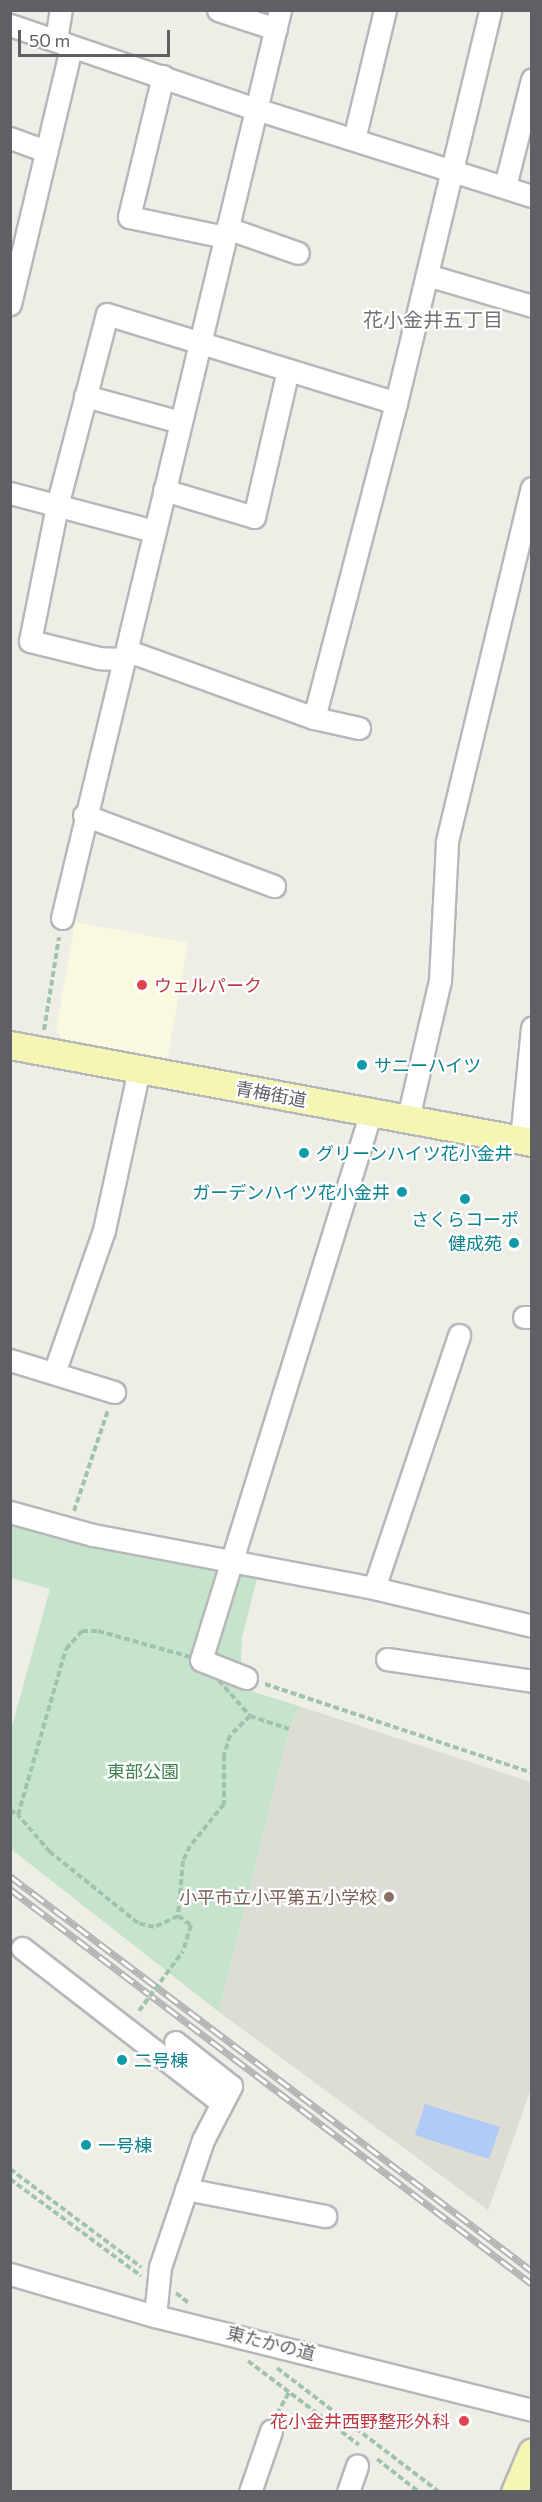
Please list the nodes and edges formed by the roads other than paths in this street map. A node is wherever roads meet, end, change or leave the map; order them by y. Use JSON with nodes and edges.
{"nodes":[{"id":1,"x":60,"y":10,"type":"edge"},
{"id":2,"x":218,"y":10,"type":"edge"},
{"id":3,"x":385,"y":10,"type":"edge"},
{"id":4,"x":490,"y":10,"type":"edge"},
{"id":5,"x":278,"y":20,"type":"edge"},
{"id":6,"x":10,"y":25,"type":"edge"},
{"id":7,"x":64,"y":44,"type":"junction"},
{"id":8,"x":163,"y":76,"type":"junction"},
{"id":9,"x":531,"y":79,"type":"edge"},
{"id":10,"x":256,"y":109,"type":"junction"},
{"id":11,"x":10,"y":138,"type":"edge"},
{"id":12,"x":354,"y":139,"type":"junction"},
{"id":13,"x":46,"y":151,"type":"junction"},
{"id":14,"x":453,"y":169,"type":"junction"},
{"id":15,"x":505,"y":186,"type":"junction"},
{"id":16,"x":531,"y":196,"type":"edge"},
{"id":17,"x":226,"y":233,"type":"junction"},
{"id":18,"x":298,"y":253,"type":"dead end"},
{"id":19,"x":15,"y":260,"type":"edge"},
{"id":20,"x":427,"y":274,"type":"junction"},
{"id":21,"x":10,"y":304,"type":"edge"},
{"id":22,"x":531,"y":306,"type":"edge"},
{"id":23,"x":200,"y":342,"type":"junction"},
{"id":24,"x":288,"y":370,"type":"junction"},
{"id":25,"x":85,"y":396,"type":"junction"},
{"id":26,"x":396,"y":403,"type":"junction"},
{"id":27,"x":180,"y":422,"type":"junction"},
{"id":28,"x":531,"y":488,"type":"edge"},
{"id":29,"x":164,"y":490,"type":"junction"},
{"id":30,"x":10,"y":493,"type":"edge"},
{"id":31,"x":57,"y":506,"type":"junction"},
{"id":32,"x":154,"y":531,"type":"junction"},
{"id":33,"x":526,"y":532,"type":"edge"},
{"id":34,"x":123,"y":659,"type":"junction"},
{"id":35,"x":314,"y":718,"type":"junction"},
{"id":36,"x":359,"y":728,"type":"dead end"},
{"id":37,"x":84,"y":815,"type":"junction"},
{"id":38,"x":274,"y":886,"type":"dead end"},
{"id":39,"x":62,"y":918,"type":"road end"},
{"id":40,"x":531,"y":1028,"type":"edge"},
{"id":41,"x":10,"y":1045,"type":"edge"},
{"id":42,"x":139,"y":1069,"type":"junction"},
{"id":43,"x":370,"y":1112,"type":"junction"},
{"id":44,"x":408,"y":1118,"type":"junction"},
{"id":45,"x":526,"y":1141,"type":"edge"},
{"id":46,"x":459,"y":1335,"type":"dead end"},
{"id":47,"x":10,"y":1360,"type":"edge"},
{"id":48,"x":54,"y":1373,"type":"junction"},
{"id":49,"x":114,"y":1392,"type":"road end"},
{"id":50,"x":10,"y":1512,"type":"edge"},
{"id":51,"x":234,"y":1563,"type":"junction"},
{"id":52,"x":374,"y":1588,"type":"junction"},
{"id":53,"x":531,"y":1626,"type":"edge"},
{"id":54,"x":387,"y":1659,"type":"dead end"},
{"id":55,"x":246,"y":1678,"type":"road end"},
{"id":56,"x":531,"y":1681,"type":"edge"},
{"id":57,"x":22,"y":1948,"type":"dead end"},
{"id":58,"x":175,"y":2042,"type":"dead end"},
{"id":59,"x":222,"y":2103,"type":"junction"},
{"id":60,"x":186,"y":2189,"type":"junction"},
{"id":61,"x":325,"y":2216,"type":"dead end"},
{"id":62,"x":10,"y":2274,"type":"edge"},
{"id":63,"x":155,"y":2316,"type":"junction"},
{"id":64,"x":531,"y":2410,"type":"edge"},
{"id":65,"x":271,"y":2431,"type":"dead end"},
{"id":66,"x":531,"y":2452,"type":"edge"},
{"id":67,"x":357,"y":2466,"type":"dead end"},
{"id":68,"x":250,"y":2492,"type":"edge"},
{"id":69,"x":348,"y":2492,"type":"edge"},
{"id":70,"x":515,"y":2492,"type":"edge"}],
"edges":[{"from":1,"to":7,"type":"street"},
{"from":2,"to":5,"type":"street"},
{"from":3,"to":12,"type":"street"},
{"from":4,"to":14,"type":"street"},
{"from":5,"to":10,"type":"street"},
{"from":6,"to":7,"type":"street"},
{"from":7,"to":8,"type":"street"},
{"from":7,"to":13,"type":"street"},
{"from":8,"to":10,"type":"street"},
{"from":8,"to":17,"type":"street"},
{"from":9,"to":15,"type":"street"},
{"from":10,"to":12,"type":"street"},
{"from":10,"to":17,"type":"street"},
{"from":11,"to":13,"type":"street"},
{"from":12,"to":14,"type":"street"},
{"from":13,"to":19,"type":"street"},
{"from":14,"to":15,"type":"street"},
{"from":14,"to":20,"type":"street"},
{"from":15,"to":16,"type":"street"},
{"from":17,"to":18,"type":"street"},
{"from":17,"to":23,"type":"street"},
{"from":19,"to":21,"type":"street"},
{"from":20,"to":22,"type":"street"},
{"from":20,"to":26,"type":"street"},
{"from":23,"to":24,"type":"street"},
{"from":23,"to":25,"type":"street"},
{"from":23,"to":27,"type":"street"},
{"from":24,"to":26,"type":"street"},
{"from":24,"to":29,"type":"street"},
{"from":25,"to":27,"type":"street"},
{"from":25,"to":31,"type":"street"},
{"from":26,"to":35,"type":"street"},
{"from":27,"to":29,"type":"street"},
{"from":28,"to":33,"type":"street"},
{"from":29,"to":32,"type":"street"},
{"from":30,"to":31,"type":"street"},
{"from":31,"to":32,"type":"street"},
{"from":31,"to":34,"type":"street"},
{"from":32,"to":34,"type":"street"},
{"from":33,"to":44,"type":"street"},
{"from":34,"to":35,"type":"street"},
{"from":34,"to":37,"type":"street"},
{"from":35,"to":36,"type":"street"},
{"from":37,"to":38,"type":"street"},
{"from":37,"to":39,"type":"street"},
{"from":40,"to":45,"type":"street"},
{"from":41,"to":42,"type":"main road","name":"青梅街道"},
{"from":42,"to":43,"type":"main road","name":"青梅街道"},
{"from":42,"to":48,"type":"street"},
{"from":43,"to":44,"type":"main road","name":"青梅街道"},
{"from":43,"to":51,"type":"street"},
{"from":44,"to":45,"type":"main road","name":"青梅街道"},
{"from":46,"to":52,"type":"street"},
{"from":47,"to":48,"type":"street"},
{"from":48,"to":49,"type":"street"},
{"from":50,"to":51,"type":"street"},
{"from":51,"to":52,"type":"street"},
{"from":51,"to":55,"type":"street"},
{"from":52,"to":53,"type":"street"},
{"from":54,"to":56,"type":"street"},
{"from":57,"to":59,"type":"street"},
{"from":58,"to":59,"type":"street"},
{"from":59,"to":60,"type":"street"},
{"from":60,"to":61,"type":"street"},
{"from":60,"to":63,"type":"street"},
{"from":62,"to":63,"type":"street","name":"東たかの道"},
{"from":63,"to":64,"type":"street","name":"東たかの道"},
{"from":65,"to":68,"type":"street"},
{"from":66,"to":70,"type":"main road"},
{"from":67,"to":69,"type":"street"}]}
